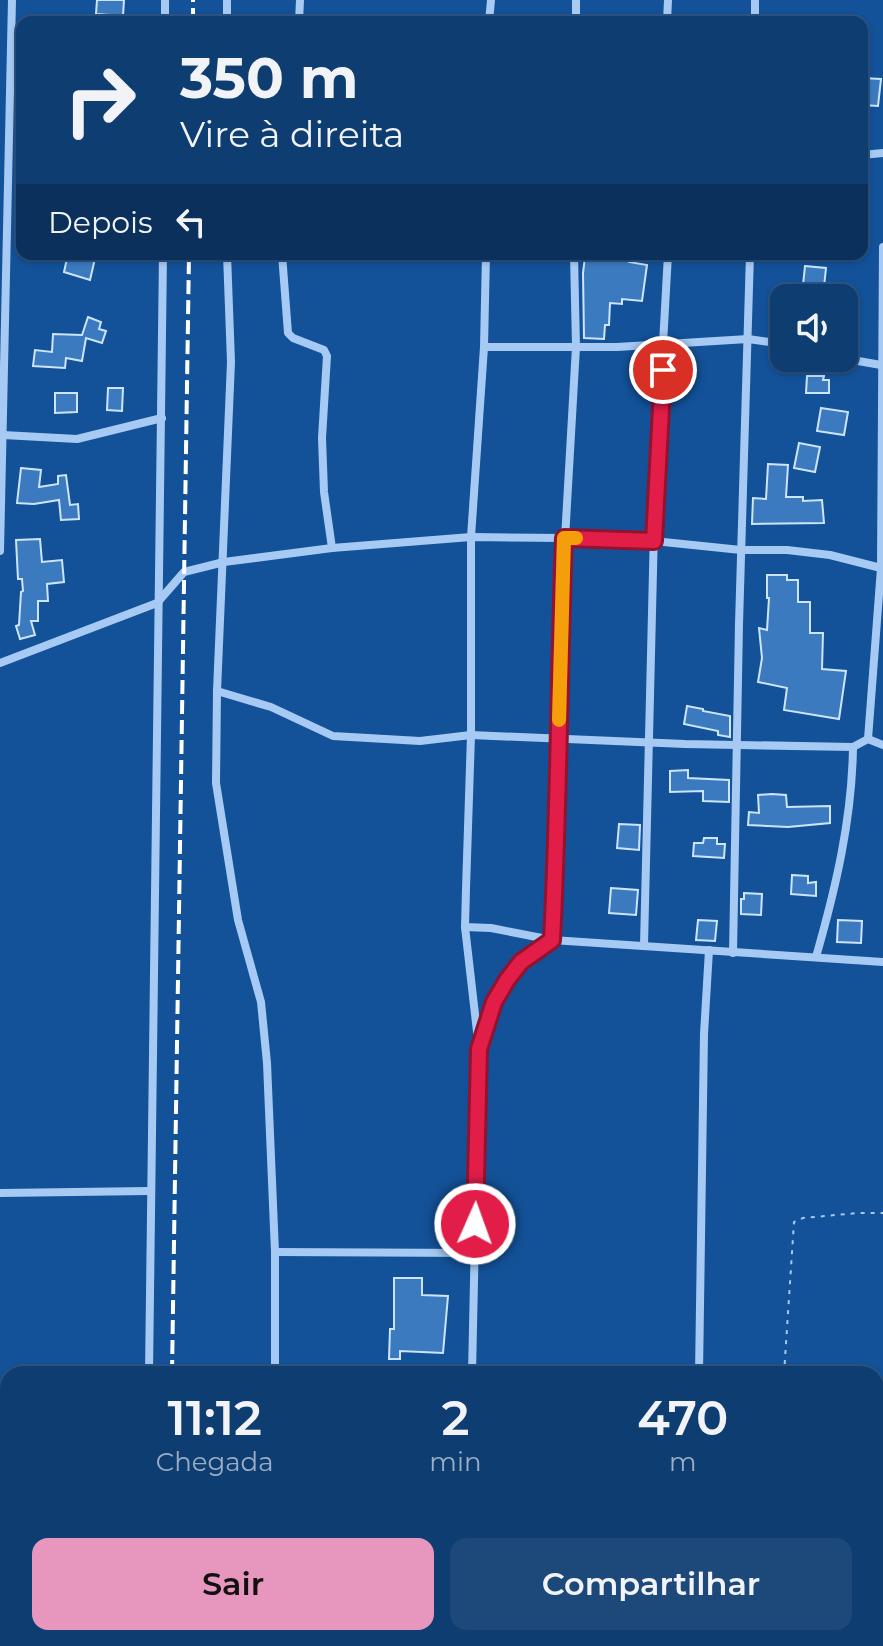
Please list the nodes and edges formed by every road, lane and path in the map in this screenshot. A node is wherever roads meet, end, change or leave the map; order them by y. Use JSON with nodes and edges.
{"nodes":[{"id":1,"x":12,"y":0,"type":"edge"},
{"id":2,"x":12,"y":46,"type":"junction"},
{"id":3,"x":16,"y":46,"type":"edge"},
{"id":4,"x":4,"y":171,"type":"edge"},
{"id":5,"x":883,"y":247,"type":"edge"},
{"id":6,"x":163,"y":260,"type":"edge"},
{"id":7,"x":227,"y":260,"type":"edge"},
{"id":8,"x":282,"y":260,"type":"edge"},
{"id":9,"x":486,"y":260,"type":"edge"},
{"id":10,"x":574,"y":260,"type":"edge"},
{"id":11,"x":668,"y":260,"type":"edge"},
{"id":12,"x":750,"y":260,"type":"edge"},
{"id":13,"x":748,"y":339,"type":"junction"},
{"id":14,"x":770,"y":342,"type":"edge"},
{"id":15,"x":664,"y":345,"type":"junction"},
{"id":16,"x":484,"y":347,"type":"junction"},
{"id":17,"x":576,"y":347,"type":"junction"},
{"id":18,"x":858,"y":361,"type":"edge"},
{"id":19,"x":881,"y":365,"type":"edge"},
{"id":20,"x":162,"y":418,"type":"junction"},
{"id":21,"x":3,"y":435,"type":"junction"},
{"id":22,"x":882,"y":493,"type":"edge"},
{"id":23,"x":471,"y":537,"type":"junction"},
{"id":24,"x":564,"y":538,"type":"junction"},
{"id":25,"x":654,"y":541,"type":"junction"},
{"id":26,"x":332,"y":548,"type":"junction"},
{"id":27,"x":741,"y":550,"type":"junction"},
{"id":28,"x":0,"y":551,"type":"edge"},
{"id":29,"x":224,"y":562,"type":"junction"},
{"id":30,"x":881,"y":568,"type":"edge"},
{"id":31,"x":157,"y":603,"type":"junction"},
{"id":32,"x":0,"y":663,"type":"edge"},
{"id":33,"x":217,"y":691,"type":"junction"},
{"id":34,"x":471,"y":735,"type":"junction"},
{"id":35,"x":559,"y":738,"type":"junction"},
{"id":36,"x":868,"y":739,"type":"junction"},
{"id":37,"x":647,"y":743,"type":"junction"},
{"id":38,"x":738,"y":745,"type":"junction"},
{"id":39,"x":883,"y":745,"type":"edge"},
{"id":40,"x":853,"y":747,"type":"junction"},
{"id":41,"x":465,"y":927,"type":"junction"},
{"id":42,"x":552,"y":940,"type":"junction"},
{"id":43,"x":644,"y":945,"type":"junction"},
{"id":44,"x":709,"y":950,"type":"junction"},
{"id":45,"x":733,"y":953,"type":"junction"},
{"id":46,"x":816,"y":957,"type":"junction"},
{"id":47,"x":883,"y":962,"type":"edge"},
{"id":48,"x":479,"y":1049,"type":"junction"},
{"id":49,"x":149,"y":1191,"type":"junction"},
{"id":50,"x":0,"y":1193,"type":"edge"},
{"id":51,"x":883,"y":1213,"type":"edge"},
{"id":52,"x":275,"y":1252,"type":"junction"},
{"id":53,"x":474,"y":1253,"type":"junction"},
{"id":54,"x":149,"y":1366,"type":"edge"},
{"id":55,"x":275,"y":1366,"type":"edge"},
{"id":56,"x":472,"y":1366,"type":"edge"},
{"id":57,"x":699,"y":1366,"type":"edge"},
{"id":58,"x":785,"y":1366,"type":"edge"}],
"edges":[{"from":1,"to":2,"type":"street"},
{"from":2,"to":3,"type":"street"},
{"from":2,"to":4,"type":"street"},
{"from":4,"to":21,"type":"street"},
{"from":5,"to":19,"type":"street"},
{"from":6,"to":20,"type":"street"},
{"from":7,"to":29,"type":"street"},
{"from":8,"to":26,"type":"street"},
{"from":9,"to":16,"type":"street"},
{"from":10,"to":17,"type":"street"},
{"from":11,"to":15,"type":"street"},
{"from":12,"to":13,"type":"street"},
{"from":13,"to":14,"type":"street"},
{"from":13,"to":15,"type":"street"},
{"from":13,"to":27,"type":"street"},
{"from":15,"to":17,"type":"street"},
{"from":15,"to":25,"type":"street"},
{"from":16,"to":17,"type":"street"},
{"from":16,"to":23,"type":"street"},
{"from":17,"to":24,"type":"street"},
{"from":18,"to":19,"type":"street"},
{"from":19,"to":22,"type":"street"},
{"from":20,"to":21,"type":"street"},
{"from":20,"to":31,"type":"street"},
{"from":21,"to":28,"type":"street"},
{"from":22,"to":30,"type":"street"},
{"from":23,"to":24,"type":"street"},
{"from":23,"to":26,"type":"street"},
{"from":23,"to":34,"type":"street"},
{"from":24,"to":25,"type":"street"},
{"from":24,"to":35,"type":"street"},
{"from":25,"to":27,"type":"street"},
{"from":25,"to":37,"type":"street"},
{"from":26,"to":29,"type":"street"},
{"from":27,"to":30,"type":"street"},
{"from":27,"to":38,"type":"street"},
{"from":29,"to":31,"type":"street"},
{"from":29,"to":33,"type":"street"},
{"from":30,"to":36,"type":"street"},
{"from":31,"to":32,"type":"street"},
{"from":31,"to":49,"type":"street"},
{"from":33,"to":34,"type":"street"},
{"from":33,"to":52,"type":"street"},
{"from":34,"to":35,"type":"street"},
{"from":34,"to":41,"type":"street"},
{"from":35,"to":37,"type":"street"},
{"from":35,"to":42,"type":"street"},
{"from":36,"to":39,"type":"street"},
{"from":36,"to":40,"type":"street"},
{"from":37,"to":38,"type":"street"},
{"from":37,"to":43,"type":"street"},
{"from":38,"to":40,"type":"street"},
{"from":38,"to":45,"type":"street"},
{"from":40,"to":46,"type":"street"},
{"from":41,"to":42,"type":"street"},
{"from":41,"to":48,"type":"street"},
{"from":42,"to":43,"type":"street"},
{"from":42,"to":48,"type":"street"},
{"from":43,"to":44,"type":"street"},
{"from":44,"to":45,"type":"street"},
{"from":44,"to":57,"type":"street"},
{"from":45,"to":46,"type":"street"},
{"from":46,"to":47,"type":"street"},
{"from":48,"to":53,"type":"street"},
{"from":49,"to":50,"type":"street"},
{"from":49,"to":54,"type":"street"},
{"from":51,"to":58,"type":"path"},
{"from":52,"to":53,"type":"street"},
{"from":52,"to":55,"type":"street"},
{"from":53,"to":56,"type":"street"}]}
